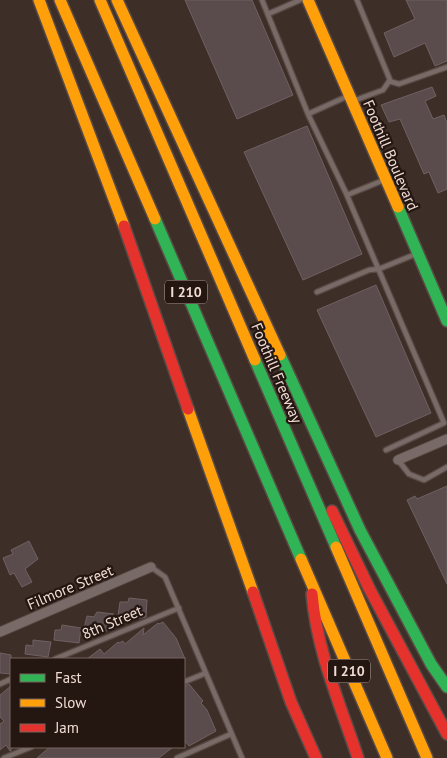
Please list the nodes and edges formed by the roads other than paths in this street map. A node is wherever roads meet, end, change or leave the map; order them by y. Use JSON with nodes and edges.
{"nodes":[{"id":1,"x":40,"y":0,"type":"edge"},
{"id":2,"x":60,"y":0,"type":"edge"},
{"id":3,"x":100,"y":0,"type":"edge"},
{"id":4,"x":117,"y":0,"type":"edge"},
{"id":5,"x":262,"y":0,"type":"edge"},
{"id":6,"x":300,"y":0,"type":"edge"},
{"id":7,"x":308,"y":0,"type":"edge"},
{"id":8,"x":356,"y":0,"type":"edge"},
{"id":9,"x":268,"y":14,"type":"junction"},
{"id":10,"x":447,"y":67,"type":"edge"},
{"id":11,"x":389,"y":81,"type":"junction"},
{"id":12,"x":351,"y":98,"type":"junction"},
{"id":13,"x":308,"y":114,"type":"junction"},
{"id":14,"x":386,"y":180,"type":"junction"},
{"id":15,"x":347,"y":196,"type":"junction"},
{"id":16,"x":418,"y":254,"type":"junction"},
{"id":17,"x":379,"y":269,"type":"junction"},
{"id":18,"x":316,"y":292,"type":"dead end"},
{"id":19,"x":447,"y":322,"type":"edge"},
{"id":20,"x":252,"y":353,"type":"junction"},
{"id":21,"x":447,"y":439,"type":"edge"},
{"id":22,"x":386,"y":450,"type":"dead end"},
{"id":23,"x":398,"y":460,"type":"joint"},
{"id":24,"x":447,"y":467,"type":"edge"},
{"id":25,"x":151,"y":567,"type":"joint"},
{"id":26,"x":312,"y":584,"type":"junction"},
{"id":27,"x":179,"y":608,"type":"junction"},
{"id":28,"x":0,"y":632,"type":"edge"},
{"id":29,"x":57,"y":658,"type":"edge"},
{"id":30,"x":206,"y":672,"type":"junction"},
{"id":31,"x":185,"y":682,"type":"edge"},
{"id":32,"x":447,"y":687,"type":"edge"},
{"id":33,"x":231,"y":734,"type":"junction"},
{"id":34,"x":447,"y":734,"type":"edge"},
{"id":35,"x":29,"y":748,"type":"edge"},
{"id":36,"x":4,"y":758,"type":"edge"},
{"id":37,"x":176,"y":758,"type":"edge"},
{"id":38,"x":242,"y":758,"type":"edge"},
{"id":39,"x":316,"y":758,"type":"edge"},
{"id":40,"x":358,"y":758,"type":"edge"},
{"id":41,"x":387,"y":758,"type":"edge"},
{"id":42,"x":427,"y":758,"type":"edge"}],
"edges":[{"from":1,"to":39,"type":"main road"},
{"from":2,"to":26,"type":"main road","number":"I 210"},
{"from":3,"to":20,"type":"main road","name":"Foothill Freeway","number":"I 210"},
{"from":4,"to":32,"type":"main road"},
{"from":5,"to":9,"type":"lane"},
{"from":6,"to":9,"type":"lane"},
{"from":7,"to":12,"type":"main road","name":"Foothill Boulevard"},
{"from":8,"to":11,"type":"lane"},
{"from":9,"to":13,"type":"lane"},
{"from":10,"to":11,"type":"lane"},
{"from":11,"to":12,"type":"lane"},
{"from":12,"to":13,"type":"lane"},
{"from":12,"to":14,"type":"main road","name":"Foothill Boulevard"},
{"from":13,"to":15,"type":"lane"},
{"from":14,"to":15,"type":"lane"},
{"from":14,"to":16,"type":"main road","name":"Foothill Boulevard"},
{"from":15,"to":17,"type":"lane"},
{"from":16,"to":17,"type":"lane"},
{"from":16,"to":19,"type":"main road","name":"Foothill Boulevard"},
{"from":17,"to":18,"type":"lane"},
{"from":17,"to":22,"type":"lane"},
{"from":20,"to":34,"type":"main road"},
{"from":20,"to":42,"type":"main road","name":"Foothill Freeway","number":"I 210"},
{"from":21,"to":23,"type":"street"},
{"from":23,"to":24,"type":"lane"},
{"from":25,"to":27,"type":"lane"},
{"from":25,"to":28,"type":"street","name":"Filmore Street"},
{"from":26,"to":40,"type":"main road"},
{"from":26,"to":41,"type":"main road","number":"I 210"},
{"from":27,"to":29,"type":"lane","name":"8th Street"},
{"from":27,"to":30,"type":"lane"},
{"from":30,"to":31,"type":"lane"},
{"from":30,"to":33,"type":"lane"},
{"from":33,"to":37,"type":"lane"},
{"from":33,"to":38,"type":"lane"},
{"from":35,"to":36,"type":"lane"}]}
